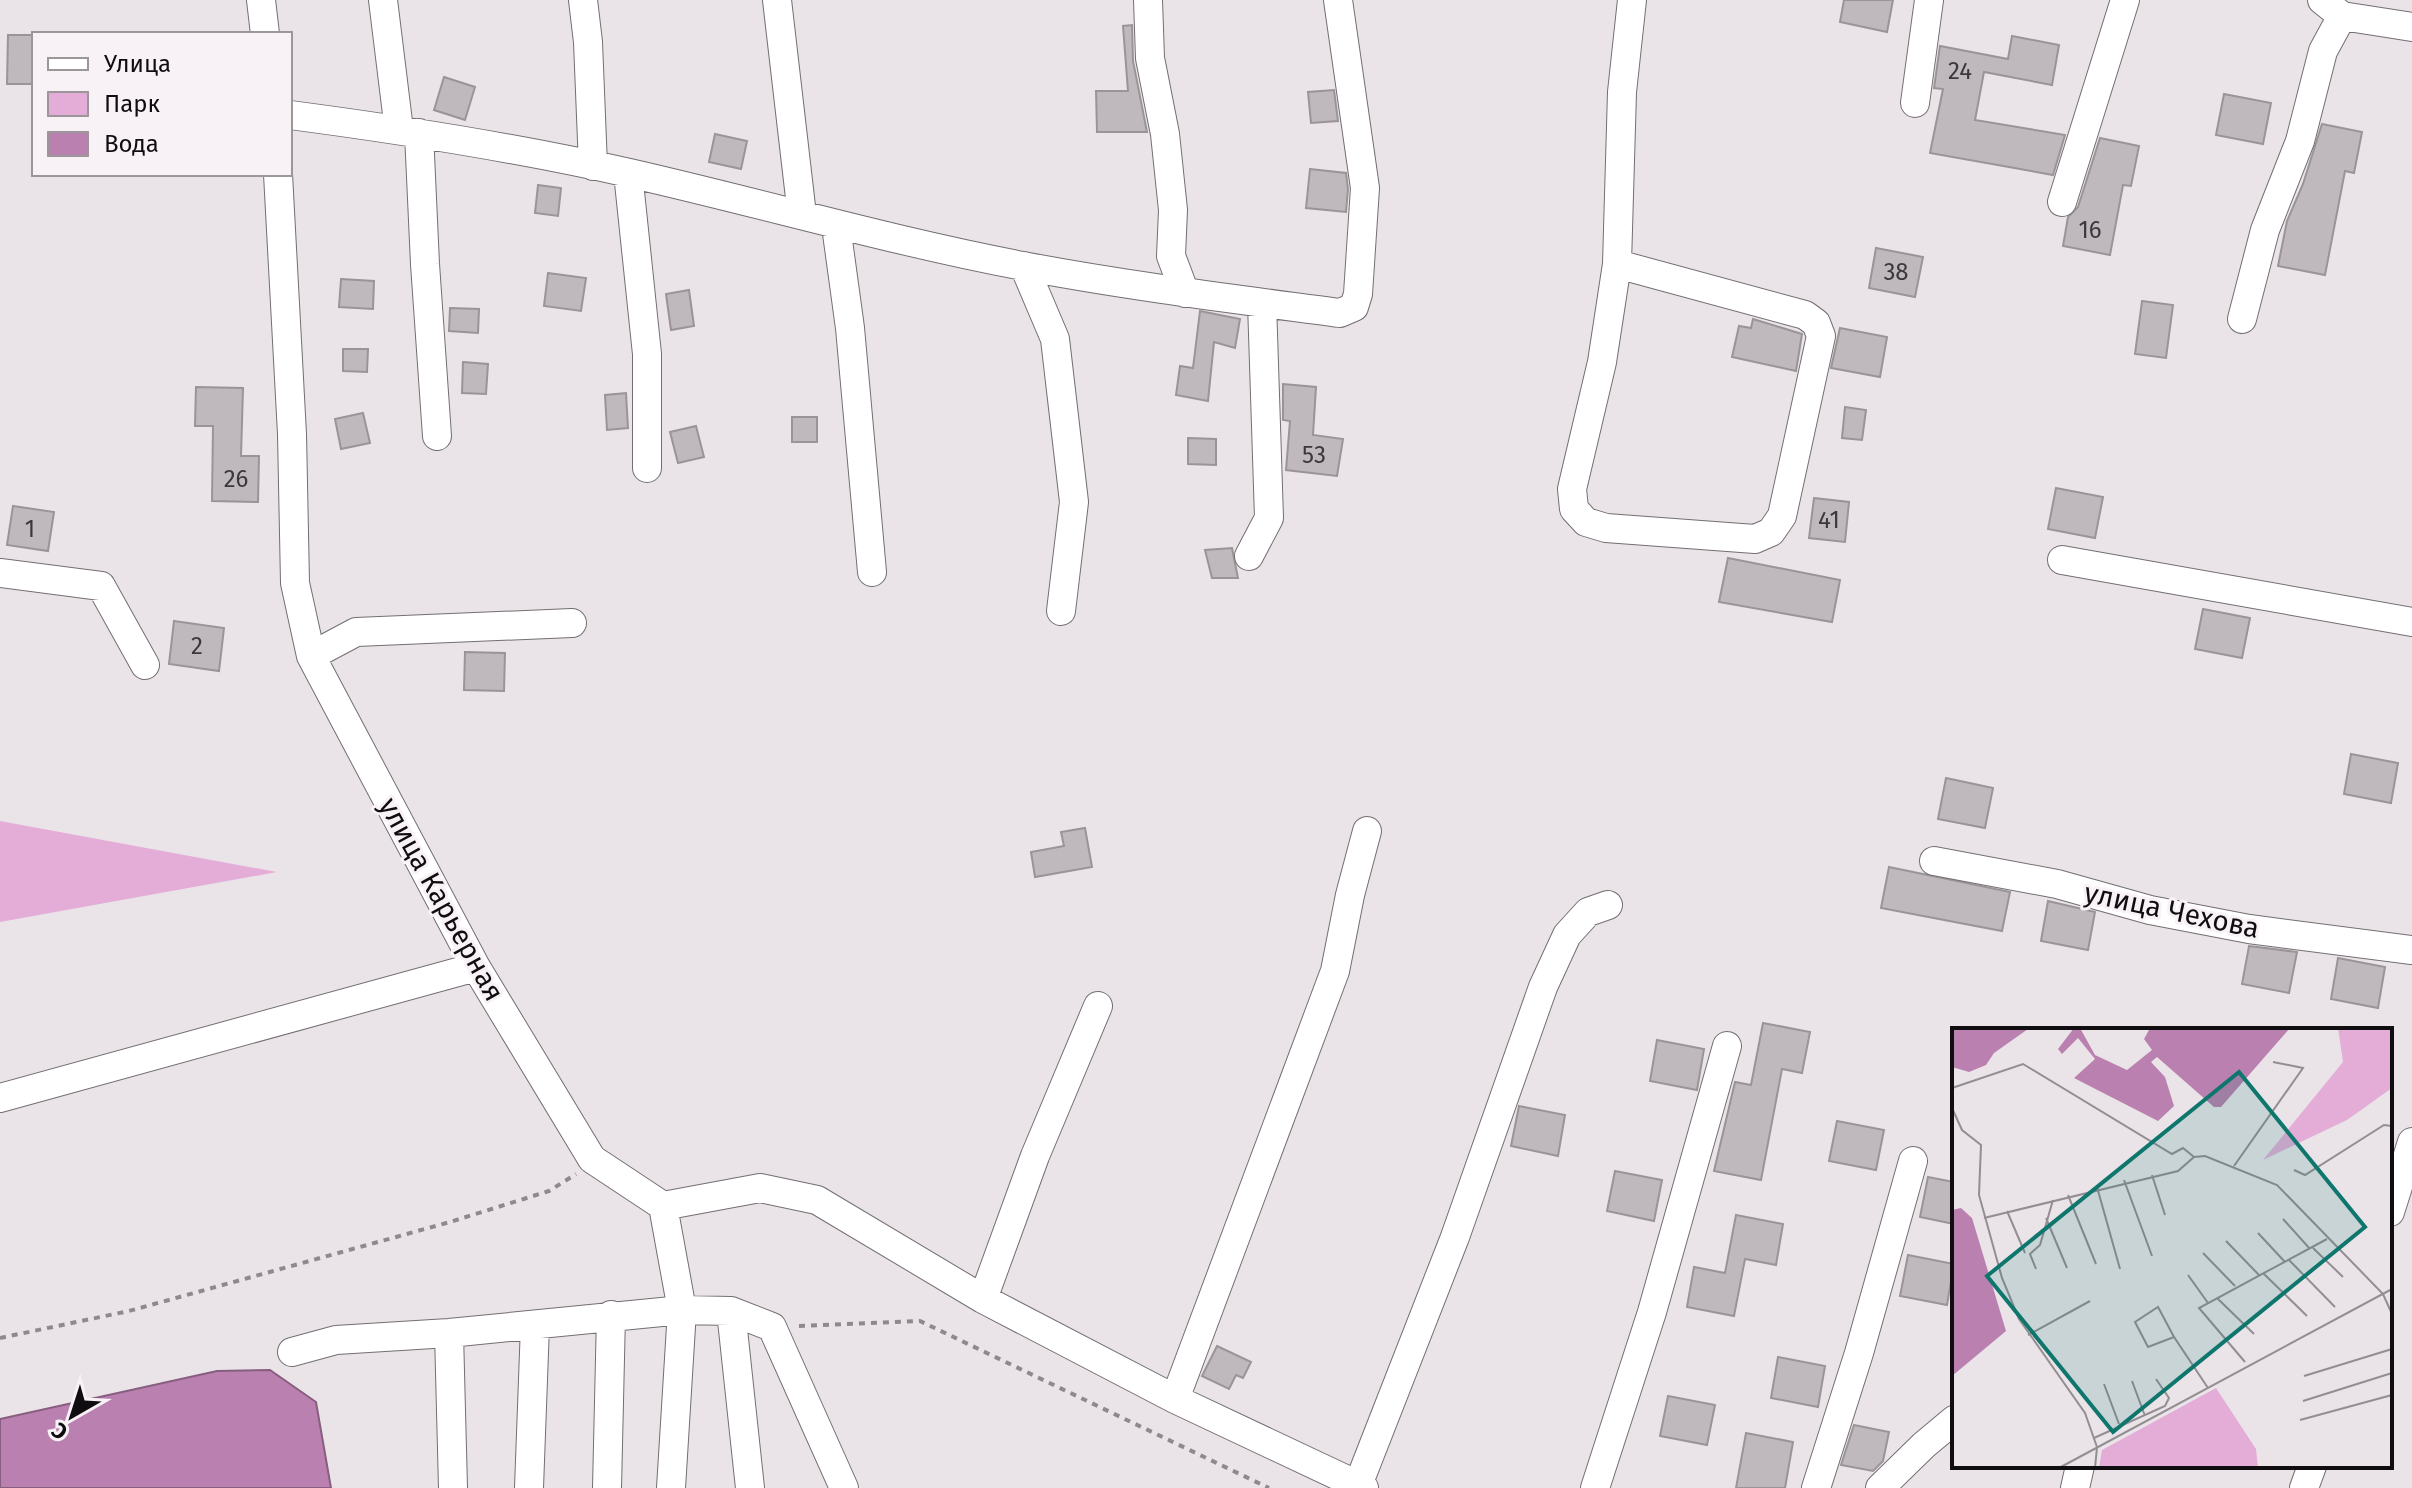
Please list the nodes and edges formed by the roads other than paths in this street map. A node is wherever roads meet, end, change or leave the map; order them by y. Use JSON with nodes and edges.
{"nodes":[{"id":1,"x":261,"y":0,"type":"edge"},
{"id":2,"x":383,"y":0,"type":"edge"},
{"id":3,"x":583,"y":0,"type":"edge"},
{"id":4,"x":777,"y":0,"type":"edge"},
{"id":5,"x":1148,"y":0,"type":"edge"},
{"id":6,"x":1338,"y":0,"type":"edge"},
{"id":7,"x":1632,"y":0,"type":"edge"},
{"id":8,"x":1929,"y":0,"type":"edge"},
{"id":9,"x":2125,"y":0,"type":"edge"},
{"id":10,"x":2332,"y":8,"type":"edge"},
{"id":11,"x":2412,"y":27,"type":"edge"},
{"id":12,"x":265,"y":32,"type":"edge"},
{"id":13,"x":1915,"y":103,"type":"dead end"},
{"id":14,"x":292,"y":115,"type":"edge"},
{"id":15,"x":409,"y":131,"type":"junction"},
{"id":16,"x":593,"y":166,"type":"junction"},
{"id":17,"x":628,"y":173,"type":"junction"},
{"id":18,"x":278,"y":176,"type":"edge"},
{"id":19,"x":2062,"y":202,"type":"dead end"},
{"id":20,"x":802,"y":215,"type":"junction"},
{"id":21,"x":836,"y":226,"type":"junction"},
{"id":22,"x":1617,"y":264,"type":"junction"},
{"id":23,"x":1024,"y":266,"type":"junction"},
{"id":24,"x":1185,"y":293,"type":"junction"},
{"id":25,"x":1262,"y":303,"type":"junction"},
{"id":26,"x":2242,"y":319,"type":"dead end"},
{"id":27,"x":437,"y":436,"type":"dead end"},
{"id":28,"x":647,"y":468,"type":"dead end"},
{"id":29,"x":1249,"y":556,"type":"dead end"},
{"id":30,"x":2062,"y":560,"type":"dead end"},
{"id":31,"x":872,"y":572,"type":"dead end"},
{"id":32,"x":0,"y":573,"type":"edge"},
{"id":33,"x":1061,"y":611,"type":"dead end"},
{"id":34,"x":2412,"y":622,"type":"edge"},
{"id":35,"x":572,"y":623,"type":"dead end"},
{"id":36,"x":311,"y":656,"type":"junction"},
{"id":37,"x":145,"y":665,"type":"dead end"},
{"id":38,"x":1367,"y":831,"type":"dead end"},
{"id":39,"x":1934,"y":861,"type":"dead end"},
{"id":40,"x":1608,"y":905,"type":"dead end"},
{"id":41,"x":2412,"y":950,"type":"edge"},
{"id":42,"x":476,"y":967,"type":"junction"},
{"id":43,"x":1098,"y":1006,"type":"dead end"},
{"id":44,"x":1727,"y":1046,"type":"dead end"},
{"id":45,"x":0,"y":1098,"type":"edge"},
{"id":46,"x":2412,"y":1142,"type":"edge"},
{"id":47,"x":1913,"y":1161,"type":"dead end"},
{"id":48,"x":663,"y":1206,"type":"junction"},
{"id":49,"x":2392,"y":1206,"type":"edge"},
{"id":50,"x":983,"y":1299,"type":"junction"},
{"id":51,"x":682,"y":1310,"type":"junction"},
{"id":52,"x":731,"y":1311,"type":"junction"},
{"id":53,"x":611,"y":1315,"type":"junction"},
{"id":54,"x":535,"y":1325,"type":"junction"},
{"id":55,"x":449,"y":1333,"type":"junction"},
{"id":56,"x":292,"y":1352,"type":"dead end"},
{"id":57,"x":1175,"y":1399,"type":"junction"},
{"id":58,"x":1952,"y":1422,"type":"edge"},
{"id":59,"x":2080,"y":1468,"type":"edge"},
{"id":60,"x":2311,"y":1468,"type":"edge"},
{"id":61,"x":1361,"y":1486,"type":"edge"},
{"id":62,"x":453,"y":1488,"type":"edge"},
{"id":63,"x":529,"y":1488,"type":"edge"},
{"id":64,"x":607,"y":1488,"type":"edge"},
{"id":65,"x":671,"y":1488,"type":"edge"},
{"id":66,"x":750,"y":1488,"type":"edge"},
{"id":67,"x":844,"y":1488,"type":"edge"},
{"id":68,"x":1595,"y":1488,"type":"edge"},
{"id":69,"x":1816,"y":1488,"type":"edge"},
{"id":70,"x":1880,"y":1488,"type":"edge"},
{"id":71,"x":2075,"y":1488,"type":"edge"},
{"id":72,"x":2304,"y":1488,"type":"edge"}],
"edges":[{"from":1,"to":12,"type":"street"},
{"from":2,"to":15,"type":"street"},
{"from":3,"to":16,"type":"street"},
{"from":4,"to":20,"type":"street"},
{"from":5,"to":24,"type":"street"},
{"from":6,"to":25,"type":"street"},
{"from":7,"to":22,"type":"street"},
{"from":8,"to":13,"type":"street"},
{"from":9,"to":19,"type":"street"},
{"from":10,"to":11,"type":"street"},
{"from":10,"to":26,"type":"street"},
{"from":14,"to":15,"type":"street"},
{"from":15,"to":16,"type":"street"},
{"from":15,"to":27,"type":"street"},
{"from":16,"to":17,"type":"street"},
{"from":17,"to":20,"type":"street"},
{"from":17,"to":28,"type":"street"},
{"from":18,"to":36,"type":"street","name":"улица Карьерная"},
{"from":20,"to":21,"type":"street"},
{"from":21,"to":23,"type":"street"},
{"from":21,"to":31,"type":"street"},
{"from":22,"to":22,"type":"street"},
{"from":23,"to":24,"type":"street"},
{"from":23,"to":33,"type":"street"},
{"from":24,"to":25,"type":"street"},
{"from":25,"to":29,"type":"street"},
{"from":30,"to":34,"type":"street"},
{"from":32,"to":37,"type":"street"},
{"from":35,"to":36,"type":"street"},
{"from":36,"to":42,"type":"street","name":"улица Карьерная"},
{"from":38,"to":57,"type":"street"},
{"from":39,"to":41,"type":"street","name":"улица Чехова"},
{"from":40,"to":61,"type":"street"},
{"from":42,"to":45,"type":"street"},
{"from":42,"to":48,"type":"street","name":"улица Карьерная"},
{"from":43,"to":50,"type":"street"},
{"from":44,"to":68,"type":"street"},
{"from":46,"to":49,"type":"street"},
{"from":47,"to":69,"type":"street"},
{"from":48,"to":50,"type":"street"},
{"from":48,"to":51,"type":"street"},
{"from":50,"to":57,"type":"street"},
{"from":51,"to":52,"type":"street"},
{"from":51,"to":53,"type":"street"},
{"from":51,"to":65,"type":"street"},
{"from":52,"to":66,"type":"street"},
{"from":52,"to":67,"type":"street"},
{"from":53,"to":54,"type":"street"},
{"from":53,"to":64,"type":"street"},
{"from":54,"to":55,"type":"street"},
{"from":54,"to":63,"type":"street"},
{"from":55,"to":56,"type":"street"},
{"from":55,"to":62,"type":"street"},
{"from":57,"to":61,"type":"street"},
{"from":58,"to":70,"type":"street"},
{"from":59,"to":71,"type":"street"},
{"from":60,"to":72,"type":"street"}]}
